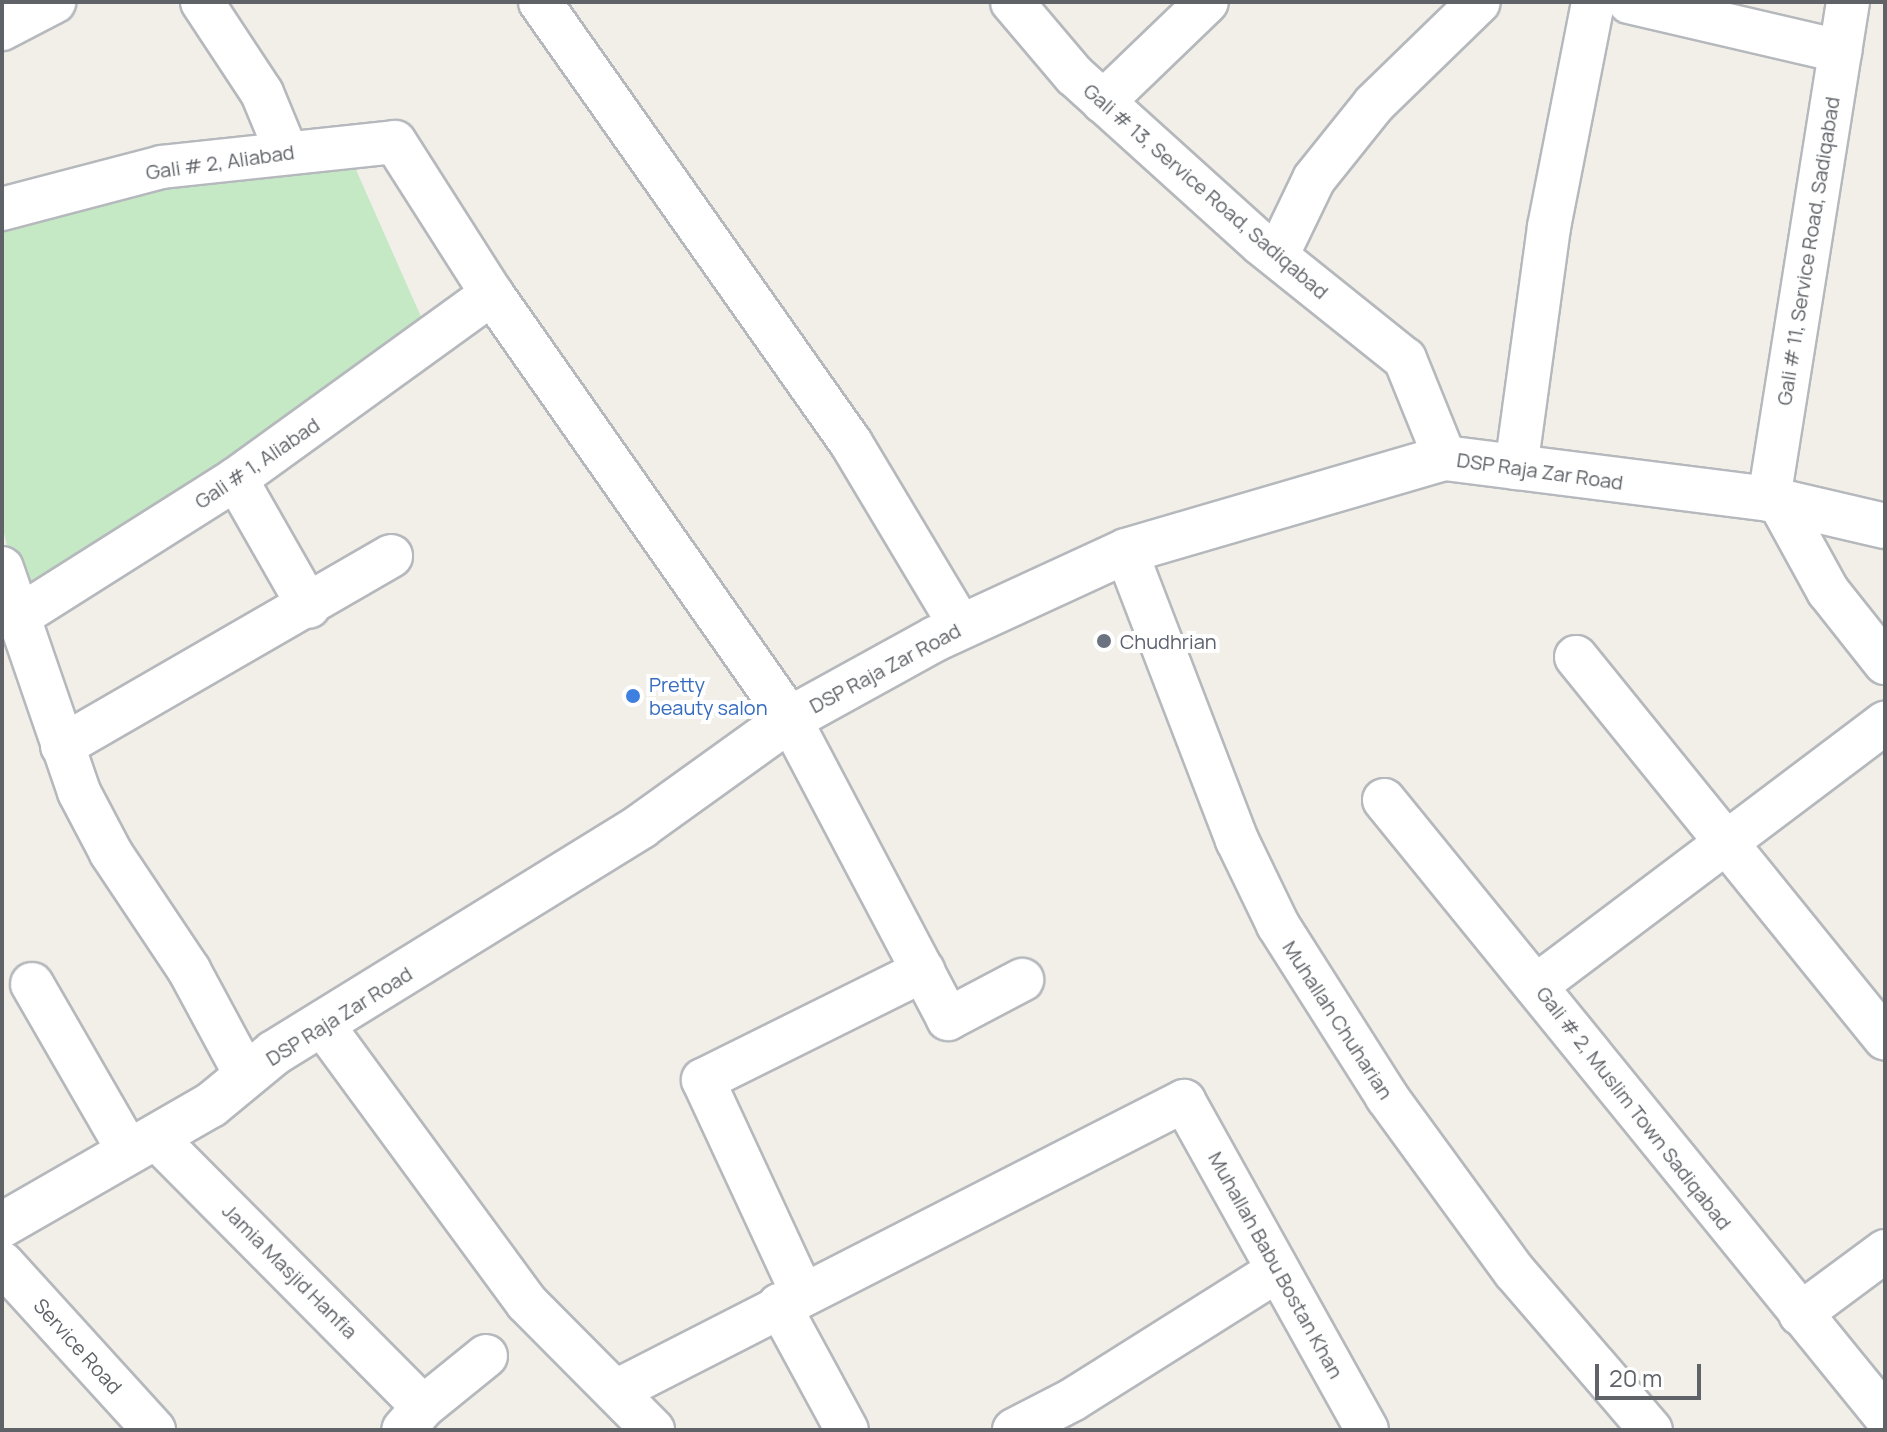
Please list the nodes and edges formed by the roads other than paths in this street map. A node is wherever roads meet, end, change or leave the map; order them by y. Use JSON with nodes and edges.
{"nodes":[{"id":1,"x":54,"y":2,"type":"edge"},
{"id":2,"x":202,"y":2,"type":"edge"},
{"id":3,"x":540,"y":2,"type":"edge"},
{"id":4,"x":1012,"y":2,"type":"edge"},
{"id":5,"x":1207,"y":2,"type":"edge"},
{"id":6,"x":1479,"y":2,"type":"edge"},
{"id":7,"x":1593,"y":2,"type":"edge"},
{"id":8,"x":1848,"y":2,"type":"edge"},
{"id":9,"x":1641,"y":3,"type":"edge"},
{"id":10,"x":2,"y":29,"type":"edge"},
{"id":11,"x":1840,"y":51,"type":"junction"},
{"id":12,"x":1103,"y":102,"type":"junction"},
{"id":13,"x":286,"y":151,"type":"junction"},
{"id":14,"x":2,"y":209,"type":"edge"},
{"id":15,"x":1277,"y":256,"type":"junction"},
{"id":16,"x":492,"y":294,"type":"junction"},
{"id":17,"x":1445,"y":458,"type":"junction"},
{"id":18,"x":1516,"y":468,"type":"junction"},
{"id":19,"x":236,"y":479,"type":"junction"},
{"id":20,"x":1774,"y":500,"type":"junction"},
{"id":21,"x":1885,"y":526,"type":"edge"},
{"id":22,"x":1126,"y":551,"type":"junction"},
{"id":23,"x":391,"y":556,"type":"dead end"},
{"id":24,"x":2,"y":568,"type":"edge"},
{"id":25,"x":309,"y":607,"type":"junction"},
{"id":26,"x":7,"y":610,"type":"edge"},
{"id":27,"x":961,"y":627,"type":"junction"},
{"id":28,"x":1576,"y":657,"type":"dead end"},
{"id":29,"x":1885,"y":663,"type":"edge"},
{"id":30,"x":790,"y":719,"type":"junction"},
{"id":31,"x":1885,"y":723,"type":"edge"},
{"id":32,"x":62,"y":746,"type":"junction"},
{"id":33,"x":1384,"y":800,"type":"dead end"},
{"id":34,"x":1728,"y":843,"type":"junction"},
{"id":35,"x":923,"y":971,"type":"junction"},
{"id":36,"x":1022,"y":980,"type":"dead end"},
{"id":37,"x":32,"y":984,"type":"dead end"},
{"id":38,"x":1537,"y":985,"type":"junction"},
{"id":39,"x":322,"y":1024,"type":"junction"},
{"id":40,"x":1885,"y":1038,"type":"edge"},
{"id":41,"x":246,"y":1076,"type":"junction"},
{"id":42,"x":142,"y":1145,"type":"junction"},
{"id":43,"x":2,"y":1225,"type":"edge"},
{"id":44,"x":1885,"y":1251,"type":"edge"},
{"id":45,"x":2,"y":1263,"type":"edge"},
{"id":46,"x":1277,"y":1271,"type":"junction"},
{"id":47,"x":790,"y":1299,"type":"junction"},
{"id":48,"x":1800,"y":1314,"type":"junction"},
{"id":49,"x":486,"y":1356,"type":"dead end"},
{"id":50,"x":616,"y":1391,"type":"junction"},
{"id":51,"x":1081,"y":1415,"type":"edge"},
{"id":52,"x":1885,"y":1416,"type":"edge"},
{"id":53,"x":413,"y":1418,"type":"edge"},
{"id":54,"x":154,"y":1430,"type":"edge"},
{"id":55,"x":653,"y":1430,"type":"edge"},
{"id":56,"x":847,"y":1430,"type":"edge"},
{"id":57,"x":1014,"y":1430,"type":"edge"},
{"id":58,"x":1367,"y":1430,"type":"edge"},
{"id":59,"x":1651,"y":1430,"type":"edge"}],
"edges":[{"from":1,"to":10,"type":"street"},
{"from":2,"to":13,"type":"street"},
{"from":3,"to":27,"type":"street"},
{"from":4,"to":12,"type":"street","name":"Gali # 13, Service Road, Sadiqabad"},
{"from":5,"to":12,"type":"street"},
{"from":6,"to":15,"type":"street"},
{"from":7,"to":18,"type":"street"},
{"from":8,"to":11,"type":"street","name":"Gali # 11, Service Road, Sadiqabad"},
{"from":9,"to":11,"type":"street"},
{"from":11,"to":20,"type":"street","name":"Gali # 11, Service Road, Sadiqabad"},
{"from":12,"to":15,"type":"street","name":"Gali # 13, Service Road, Sadiqabad"},
{"from":13,"to":14,"type":"street","name":"Gali # 2, Aliabad"},
{"from":13,"to":16,"type":"street","name":"Gali # 2, Aliabad"},
{"from":15,"to":17,"type":"street","name":"Gali # 13, Service Road, Sadiqabad"},
{"from":16,"to":19,"type":"street","name":"Gali # 1, Aliabad"},
{"from":16,"to":30,"type":"street"},
{"from":17,"to":18,"type":"street","name":"DSP Raja Zar Road"},
{"from":17,"to":22,"type":"street","name":"DSP Raja Zar Road"},
{"from":18,"to":20,"type":"street","name":"DSP Raja Zar Road"},
{"from":19,"to":25,"type":"street"},
{"from":19,"to":26,"type":"street","name":"Gali # 1, Aliabad"},
{"from":20,"to":21,"type":"street","name":"DSP Raja Zar Road"},
{"from":20,"to":29,"type":"street"},
{"from":22,"to":27,"type":"street","name":"DSP Raja Zar Road"},
{"from":22,"to":59,"type":"street","name":"Muhallah Chuharian"},
{"from":23,"to":25,"type":"street"},
{"from":24,"to":26,"type":"street"},
{"from":25,"to":32,"type":"street"},
{"from":26,"to":32,"type":"street"},
{"from":27,"to":30,"type":"street","name":"DSP Raja Zar Road"},
{"from":28,"to":34,"type":"street"},
{"from":30,"to":35,"type":"street"},
{"from":30,"to":39,"type":"street","name":"DSP Raja Zar Road"},
{"from":31,"to":34,"type":"street"},
{"from":32,"to":41,"type":"street"},
{"from":33,"to":38,"type":"street","name":"Gali # 2, Muslim Town Sadiqabad"},
{"from":34,"to":38,"type":"street"},
{"from":34,"to":40,"type":"street"},
{"from":35,"to":36,"type":"street"},
{"from":35,"to":47,"type":"street"},
{"from":37,"to":42,"type":"street","name":"Jamia Masjid Hanfia"},
{"from":38,"to":48,"type":"street","name":"Gali # 2, Muslim Town Sadiqabad"},
{"from":39,"to":41,"type":"street","name":"DSP Raja Zar Road"},
{"from":39,"to":50,"type":"street"},
{"from":41,"to":42,"type":"street","name":"DSP Raja Zar Road"},
{"from":42,"to":43,"type":"street","name":"DSP Raja Zar Road"},
{"from":42,"to":53,"type":"street","name":"Jamia Masjid Hanfia"},
{"from":44,"to":48,"type":"street"},
{"from":45,"to":54,"type":"street","name":"Service Road"},
{"from":46,"to":47,"type":"street","name":"Muhallah Babu Bostan Khan"},
{"from":46,"to":51,"type":"street"},
{"from":46,"to":58,"type":"street","name":"Muhallah Babu Bostan Khan"},
{"from":47,"to":50,"type":"street"},
{"from":47,"to":56,"type":"street"},
{"from":48,"to":52,"type":"street","name":"Gali # 2, Muslim Town Sadiqabad"},
{"from":49,"to":53,"type":"street","name":"Jamia Masjid Hanfia"},
{"from":50,"to":55,"type":"street"},
{"from":51,"to":57,"type":"street"}]}
